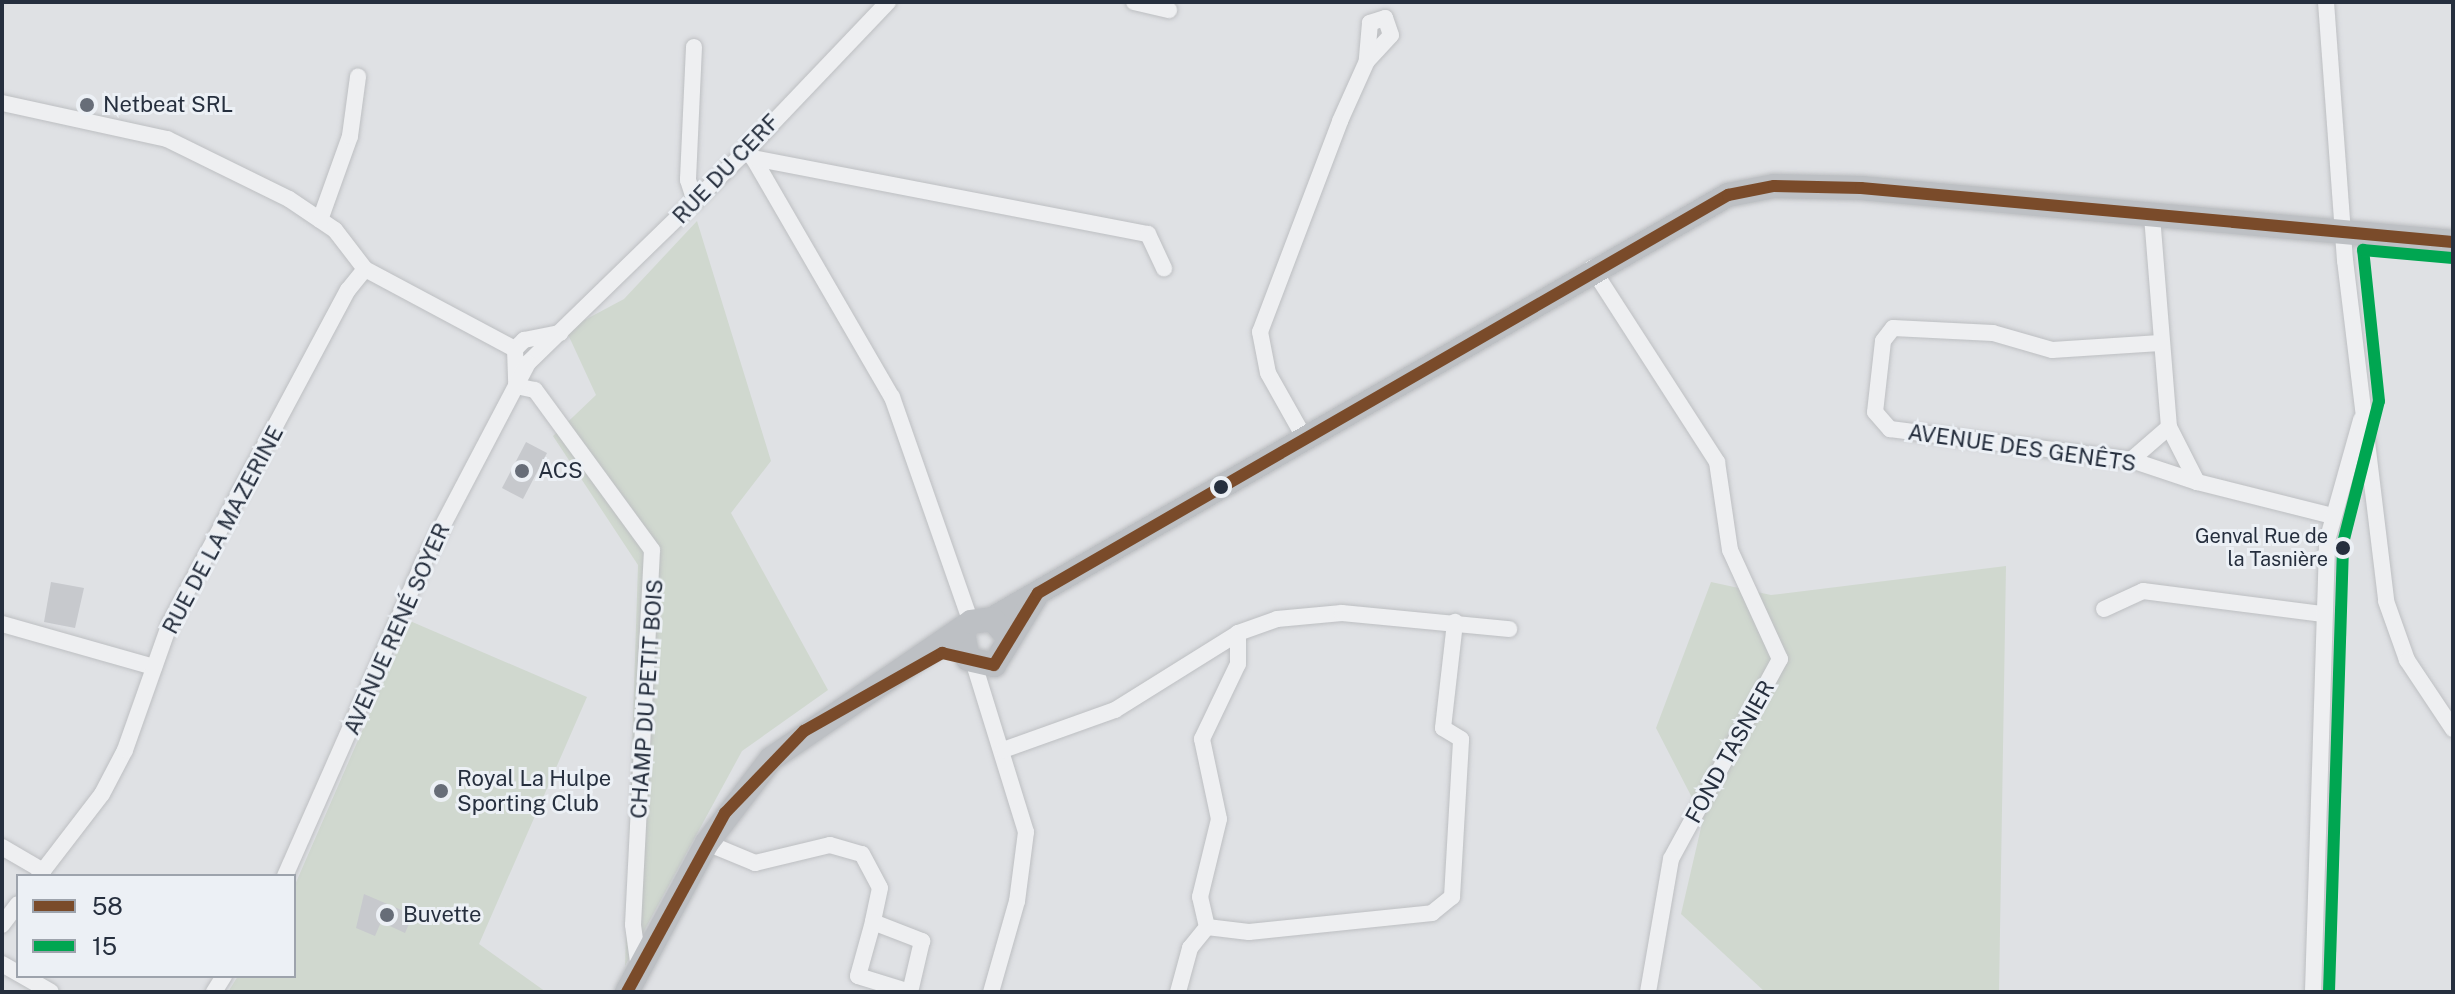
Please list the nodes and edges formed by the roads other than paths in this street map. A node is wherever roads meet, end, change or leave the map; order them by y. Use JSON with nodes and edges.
{"nodes":[{"id":1,"x":888,"y":2,"type":"edge"},
{"id":2,"x":1134,"y":2,"type":"edge"},
{"id":3,"x":2326,"y":2,"type":"edge"},
{"id":4,"x":1169,"y":10,"type":"dead end"},
{"id":5,"x":694,"y":47,"type":"dead end"},
{"id":6,"x":1367,"y":61,"type":"dead end"},
{"id":7,"x":358,"y":77,"type":"dead end"},
{"id":8,"x":2,"y":103,"type":"edge"},
{"id":9,"x":751,"y":154,"type":"junction"},
{"id":10,"x":695,"y":202,"type":"junction"},
{"id":11,"x":2152,"y":216,"type":"junction"},
{"id":12,"x":320,"y":220,"type":"junction"},
{"id":13,"x":2345,"y":232,"type":"junction"},
{"id":14,"x":2453,"y":242,"type":"edge"},
{"id":15,"x":1164,"y":268,"type":"dead end"},
{"id":16,"x":1592,"y":268,"type":"junction"},
{"id":17,"x":365,"y":269,"type":"junction"},
{"id":18,"x":2160,"y":343,"type":"junction"},
{"id":19,"x":526,"y":352,"type":"junction"},
{"id":20,"x":516,"y":386,"type":"junction"},
{"id":21,"x":2361,"y":420,"type":"junction"},
{"id":22,"x":2169,"y":427,"type":"junction"},
{"id":23,"x":1304,"y":437,"type":"junction"},
{"id":24,"x":2131,"y":460,"type":"junction"},
{"id":25,"x":2197,"y":482,"type":"junction"},
{"id":26,"x":2332,"y":516,"type":"junction"},
{"id":27,"x":1038,"y":593,"type":"junction"},
{"id":28,"x":2104,"y":609,"type":"dead end"},
{"id":29,"x":2322,"y":614,"type":"junction"},
{"id":30,"x":1455,"y":622,"type":"junction"},
{"id":31,"x":2,"y":624,"type":"edge"},
{"id":32,"x":1509,"y":629,"type":"dead end"},
{"id":33,"x":1238,"y":633,"type":"junction"},
{"id":34,"x":976,"y":643,"type":"junction"},
{"id":35,"x":154,"y":667,"type":"junction"},
{"id":36,"x":2453,"y":729,"type":"edge"},
{"id":37,"x":1003,"y":750,"type":"junction"},
{"id":38,"x":707,"y":843,"type":"junction"},
{"id":39,"x":2,"y":847,"type":"edge"},
{"id":40,"x":41,"y":873,"type":"edge"},
{"id":41,"x":286,"y":874,"type":"edge"},
{"id":42,"x":16,"y":907,"type":"edge"},
{"id":43,"x":873,"y":922,"type":"junction"},
{"id":44,"x":2,"y":925,"type":"edge"},
{"id":45,"x":1207,"y":927,"type":"junction"},
{"id":46,"x":639,"y":969,"type":"junction"},
{"id":47,"x":26,"y":978,"type":"edge"},
{"id":48,"x":51,"y":992,"type":"edge"},
{"id":49,"x":627,"y":992,"type":"edge"},
{"id":50,"x":910,"y":992,"type":"edge"},
{"id":51,"x":991,"y":992,"type":"edge"},
{"id":52,"x":1178,"y":992,"type":"edge"},
{"id":53,"x":1648,"y":992,"type":"edge"},
{"id":54,"x":2313,"y":992,"type":"edge"}],
"edges":[{"from":1,"to":9,"type":"street","name":"RUE DU CERF"},
{"from":2,"to":4,"type":"street"},
{"from":3,"to":13,"type":"street"},
{"from":5,"to":10,"type":"street"},
{"from":6,"to":23,"type":"street"},
{"from":7,"to":12,"type":"street"},
{"from":8,"to":12,"type":"street"},
{"from":9,"to":10,"type":"street","name":"RUE DU CERF"},
{"from":9,"to":15,"type":"street","name":"RUE DU CERF"},
{"from":9,"to":34,"type":"street"},
{"from":10,"to":19,"type":"street","name":"RUE DU CERF"},
{"from":11,"to":13,"type":"main road"},
{"from":11,"to":16,"type":"main road"},
{"from":11,"to":18,"type":"street"},
{"from":12,"to":17,"type":"street"},
{"from":13,"to":14,"type":"main road"},
{"from":13,"to":21,"type":"street"},
{"from":16,"to":23,"type":"main road"},
{"from":16,"to":53,"type":"street","name":"FOND TASNIER"},
{"from":17,"to":19,"type":"street"},
{"from":17,"to":35,"type":"street","name":"RUE DE LA MAZERINE"},
{"from":18,"to":22,"type":"street"},
{"from":18,"to":24,"type":"street","name":"AVENUE DES GENÊTS"},
{"from":19,"to":20,"type":"street","name":"AVENUE RENÉ SOYER"},
{"from":20,"to":41,"type":"street","name":"AVENUE RENÉ SOYER"},
{"from":20,"to":46,"type":"street","name":"CHAMP DU PETIT BOIS"},
{"from":21,"to":26,"type":"street"},
{"from":21,"to":36,"type":"street"},
{"from":22,"to":24,"type":"street"},
{"from":22,"to":25,"type":"street"},
{"from":23,"to":27,"type":"main road"},
{"from":24,"to":25,"type":"street","name":"AVENUE DES GENÊTS"},
{"from":25,"to":26,"type":"street","name":"AVENUE DES GENÊTS"},
{"from":26,"to":29,"type":"street"},
{"from":27,"to":34,"type":"main road"},
{"from":27,"to":34,"type":"main road"},
{"from":28,"to":29,"type":"street"},
{"from":29,"to":54,"type":"street"},
{"from":30,"to":32,"type":"street"},
{"from":30,"to":33,"type":"street"},
{"from":30,"to":45,"type":"street"},
{"from":31,"to":35,"type":"street"},
{"from":33,"to":37,"type":"street"},
{"from":33,"to":45,"type":"street"},
{"from":34,"to":37,"type":"street"},
{"from":34,"to":38,"type":"main road"},
{"from":35,"to":40,"type":"street","name":"RUE DE LA MAZERINE"},
{"from":37,"to":51,"type":"street"},
{"from":38,"to":43,"type":"street"},
{"from":38,"to":46,"type":"main road"},
{"from":39,"to":40,"type":"street"},
{"from":42,"to":44,"type":"street"},
{"from":43,"to":50,"type":"street"},
{"from":43,"to":50,"type":"street"},
{"from":45,"to":52,"type":"street"},
{"from":46,"to":49,"type":"main road"},
{"from":47,"to":48,"type":"street"}]}
